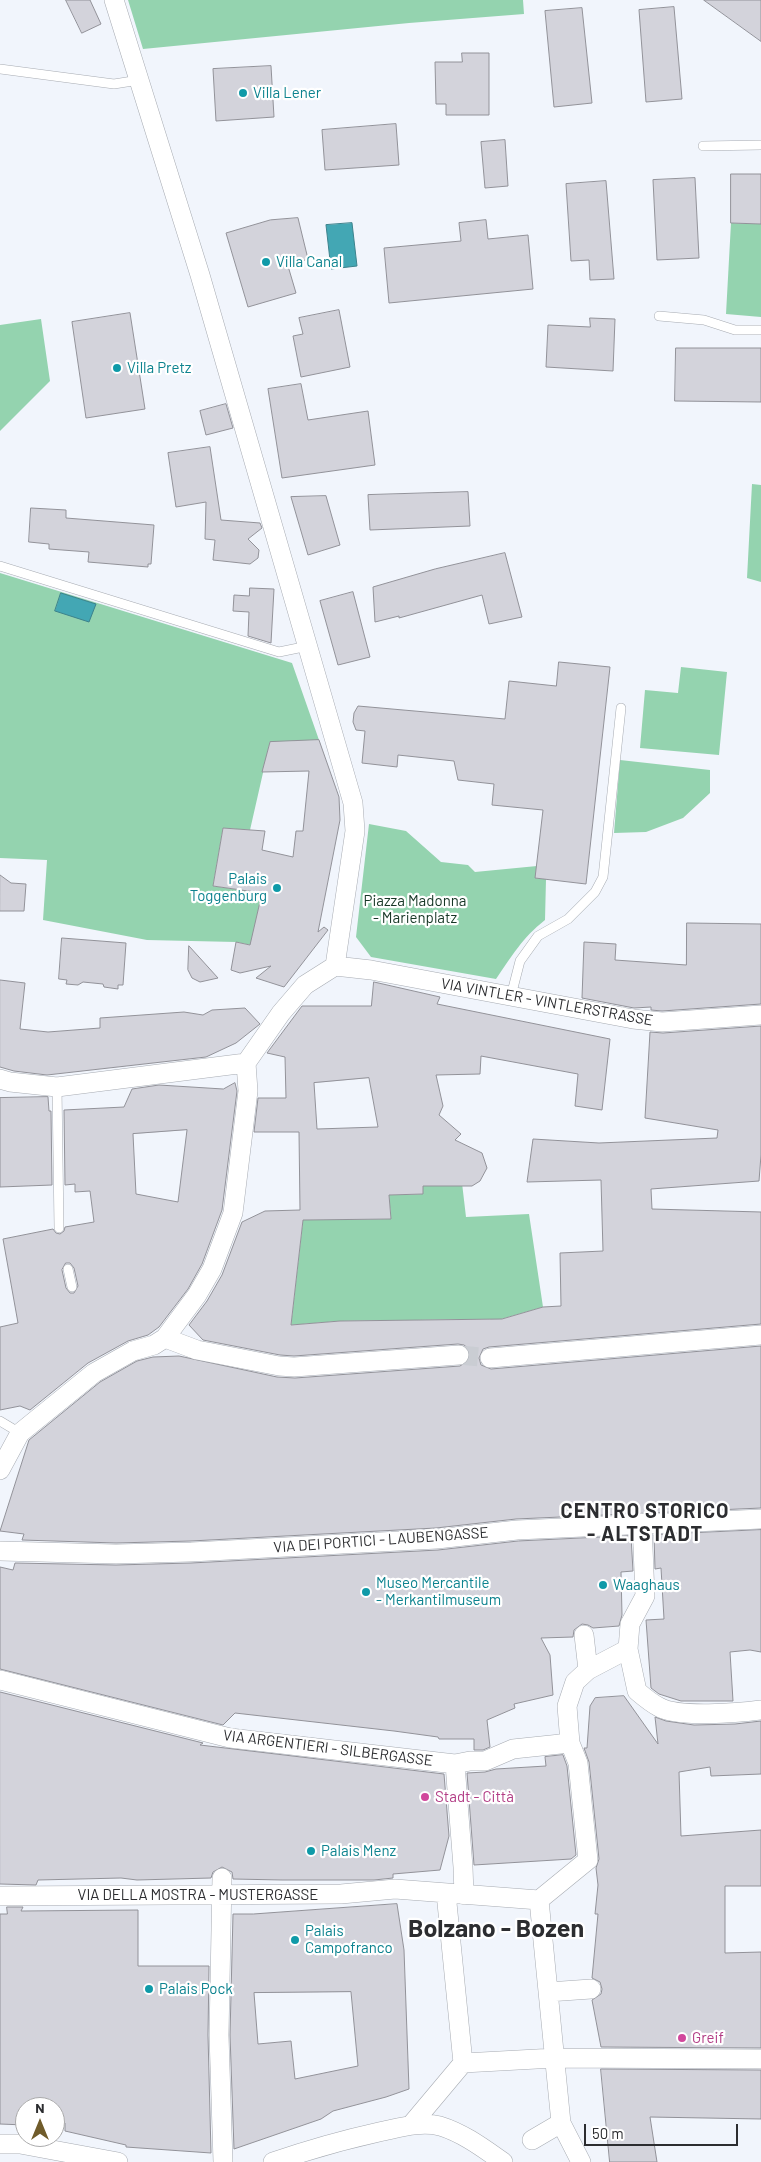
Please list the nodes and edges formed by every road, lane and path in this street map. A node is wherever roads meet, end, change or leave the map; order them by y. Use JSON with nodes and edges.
{"nodes":[{"id":1,"x":114,"y":0,"type":"edge"},
{"id":2,"x":0,"y":70,"type":"edge"},
{"id":3,"x":139,"y":80,"type":"junction"},
{"id":4,"x":761,"y":145,"type":"edge"},
{"id":5,"x":703,"y":146,"type":"dead end"},
{"id":6,"x":659,"y":316,"type":"dead end"},
{"id":7,"x":761,"y":330,"type":"edge"},
{"id":8,"x":0,"y":566,"type":"edge"},
{"id":9,"x":308,"y":646,"type":"junction"},
{"id":10,"x":621,"y":708,"type":"dead end"},
{"id":11,"x":335,"y":966,"type":"junction"},
{"id":12,"x":511,"y":996,"type":"junction"},
{"id":13,"x":761,"y":1016,"type":"edge"},
{"id":14,"x":246,"y":1063,"type":"junction"},
{"id":15,"x":0,"y":1079,"type":"edge"},
{"id":16,"x":58,"y":1087,"type":"junction"},
{"id":17,"x":59,"y":1228,"type":"dead end"},
{"id":18,"x":68,"y":1268,"type":"dead end"},
{"id":19,"x":72,"y":1287,"type":"dead end"},
{"id":20,"x":761,"y":1334,"type":"edge"},
{"id":21,"x":165,"y":1338,"type":"junction"},
{"id":22,"x":459,"y":1355,"type":"tunnel mouth"},
{"id":23,"x":490,"y":1358,"type":"tunnel mouth"},
{"id":24,"x":0,"y":1421,"type":"edge"},
{"id":25,"x":20,"y":1433,"type":"junction"},
{"id":26,"x":0,"y":1470,"type":"edge"},
{"id":27,"x":761,"y":1519,"type":"edge"},
{"id":28,"x":642,"y":1523,"type":"junction"},
{"id":29,"x":0,"y":1551,"type":"edge"},
{"id":30,"x":584,"y":1634,"type":"dead end"},
{"id":31,"x":628,"y":1648,"type":"junction"},
{"id":32,"x":588,"y":1670,"type":"junction"},
{"id":33,"x":0,"y":1680,"type":"edge"},
{"id":34,"x":761,"y":1710,"type":"edge"},
{"id":35,"x":570,"y":1743,"type":"junction"},
{"id":36,"x":455,"y":1764,"type":"junction"},
{"id":37,"x":222,"y":1886,"type":"junction"},
{"id":38,"x":455,"y":1894,"type":"junction"},
{"id":39,"x":0,"y":1896,"type":"edge"},
{"id":40,"x":539,"y":1900,"type":"junction"},
{"id":41,"x":591,"y":1989,"type":"dead end"},
{"id":42,"x":548,"y":1992,"type":"junction"},
{"id":43,"x":555,"y":2058,"type":"junction"},
{"id":44,"x":761,"y":2059,"type":"edge"},
{"id":45,"x":463,"y":2063,"type":"junction"},
{"id":46,"x":561,"y":2123,"type":"junction"},
{"id":47,"x":411,"y":2125,"type":"junction"},
{"id":48,"x":532,"y":2140,"type":"dead end"},
{"id":49,"x":0,"y":2144,"type":"edge"},
{"id":50,"x":118,"y":2162,"type":"edge"},
{"id":51,"x":224,"y":2162,"type":"edge"},
{"id":52,"x":273,"y":2162,"type":"edge"},
{"id":53,"x":502,"y":2162,"type":"edge"},
{"id":54,"x":581,"y":2162,"type":"edge"}],
"edges":[{"from":1,"to":3,"type":"street"},
{"from":2,"to":3,"type":"lane"},
{"from":3,"to":9,"type":"street"},
{"from":4,"to":5,"type":"lane"},
{"from":6,"to":7,"type":"lane"},
{"from":8,"to":9,"type":"lane"},
{"from":9,"to":11,"type":"street"},
{"from":10,"to":12,"type":"lane"},
{"from":11,"to":12,"type":"street","name":"VIA VINTLER - VINTLERSTRASSE"},
{"from":11,"to":14,"type":"street"},
{"from":12,"to":13,"type":"street","name":"VIA VINTLER - VINTLERSTRASSE"},
{"from":14,"to":16,"type":"street"},
{"from":14,"to":21,"type":"street"},
{"from":15,"to":16,"type":"street"},
{"from":16,"to":17,"type":"lane"},
{"from":18,"to":19,"type":"lane"},
{"from":20,"to":23,"type":"street"},
{"from":21,"to":22,"type":"street"},
{"from":21,"to":25,"type":"street"},
{"from":24,"to":25,"type":"lane"},
{"from":25,"to":26,"type":"street"},
{"from":27,"to":28,"type":"street","name":"VIA DEI PORTICI - LAUBENGASSE"},
{"from":28,"to":29,"type":"street","name":"VIA DEI PORTICI - LAUBENGASSE"},
{"from":28,"to":31,"type":"street"},
{"from":30,"to":32,"type":"street"},
{"from":31,"to":32,"type":"street"},
{"from":31,"to":34,"type":"street"},
{"from":32,"to":35,"type":"street"},
{"from":33,"to":36,"type":"street","name":"VIA ARGENTIERI - SILBERGASSE"},
{"from":35,"to":36,"type":"street","name":"VIA ARGENTIERI - SILBERGASSE"},
{"from":35,"to":40,"type":"street"},
{"from":36,"to":38,"type":"street"},
{"from":37,"to":38,"type":"street","name":"VIA DELLA MOSTRA - MUSTERGASSE"},
{"from":37,"to":39,"type":"street","name":"VIA DELLA MOSTRA - MUSTERGASSE"},
{"from":37,"to":51,"type":"street"},
{"from":38,"to":40,"type":"street","name":"VIA DELLA MOSTRA - MUSTERGASSE"},
{"from":38,"to":45,"type":"street"},
{"from":40,"to":42,"type":"street"},
{"from":41,"to":42,"type":"street"},
{"from":42,"to":43,"type":"street"},
{"from":43,"to":44,"type":"street"},
{"from":43,"to":45,"type":"street"},
{"from":43,"to":46,"type":"street"},
{"from":45,"to":47,"type":"street"},
{"from":46,"to":48,"type":"street"},
{"from":46,"to":54,"type":"street"},
{"from":47,"to":52,"type":"street"},
{"from":47,"to":53,"type":"street"},
{"from":49,"to":50,"type":"street"}]}
